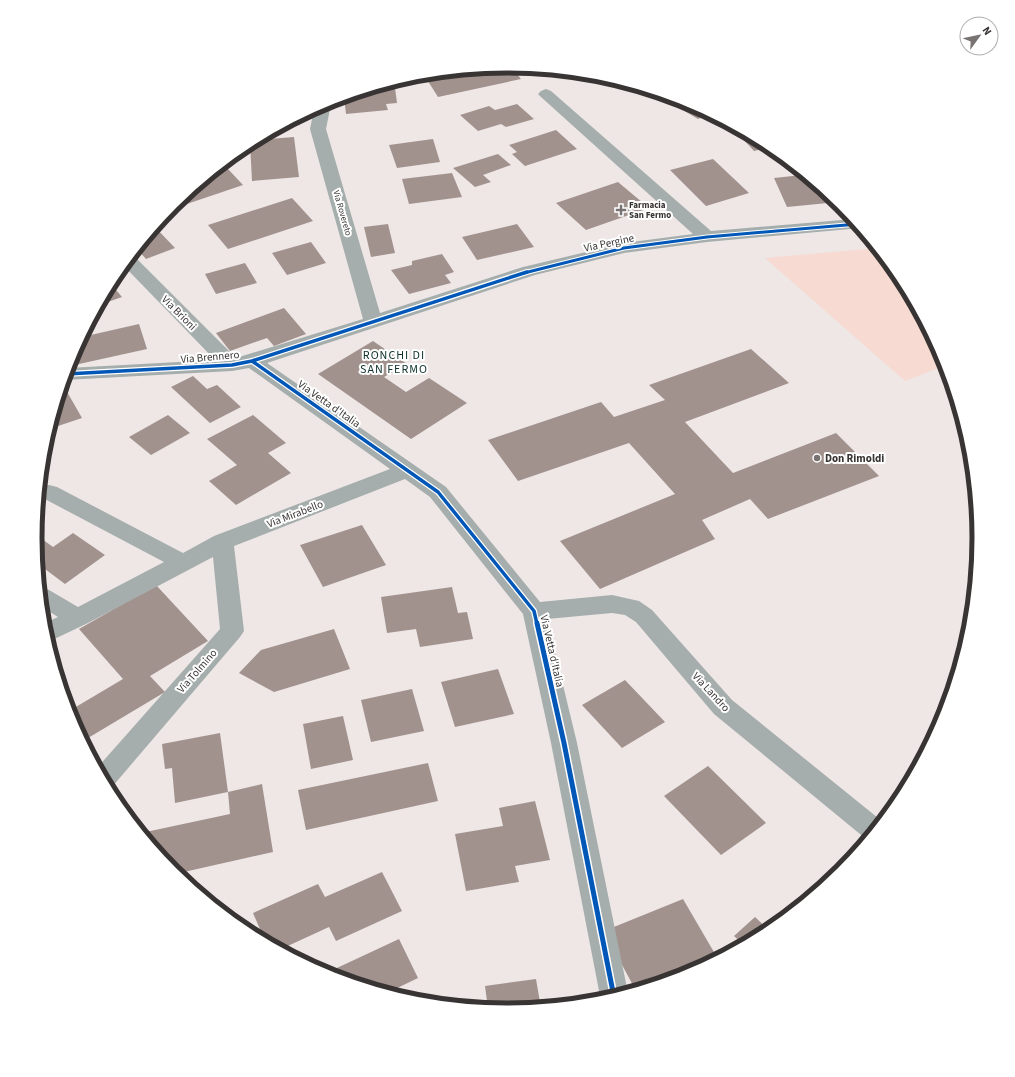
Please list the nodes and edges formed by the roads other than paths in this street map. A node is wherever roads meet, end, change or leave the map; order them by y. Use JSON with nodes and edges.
{"nodes":[{"id":1,"x":546,"y":94,"type":"dead end"},
{"id":2,"x":321,"y":112,"type":"edge"},
{"id":3,"x":851,"y":225,"type":"edge"},
{"id":4,"x":708,"y":237,"type":"junction"},
{"id":5,"x":132,"y":264,"type":"edge"},
{"id":6,"x":373,"y":321,"type":"junction"},
{"id":7,"x":252,"y":361,"type":"junction"},
{"id":8,"x":232,"y":365,"type":"junction"},
{"id":9,"x":72,"y":374,"type":"edge"},
{"id":10,"x":408,"y":470,"type":"junction"},
{"id":11,"x":49,"y":492,"type":"dead end"},
{"id":12,"x":222,"y":542,"type":"junction"},
{"id":13,"x":184,"y":563,"type":"junction"},
{"id":14,"x":46,"y":599,"type":"edge"},
{"id":15,"x":534,"y":611,"type":"junction"},
{"id":16,"x":78,"y":618,"type":"junction"},
{"id":17,"x":51,"y":631,"type":"edge"},
{"id":18,"x":106,"y":775,"type":"edge"},
{"id":19,"x":871,"y":829,"type":"edge"},
{"id":20,"x":613,"y":992,"type":"edge"}],
"edges":[{"from":1,"to":4,"type":"street"},
{"from":2,"to":6,"type":"street","name":"Via Rovereto"},
{"from":3,"to":4,"type":"street","name":"Via Pergine"},
{"from":4,"to":6,"type":"street","name":"Via Pergine"},
{"from":5,"to":8,"type":"street","name":"Via Brioni"},
{"from":6,"to":7,"type":"street","name":"Via Brennero"},
{"from":7,"to":8,"type":"street","name":"Via Brennero"},
{"from":7,"to":10,"type":"street","name":"Via Vetta d'Italia"},
{"from":8,"to":9,"type":"street","name":"Via Brennero"},
{"from":10,"to":12,"type":"street","name":"Via Mirabello"},
{"from":10,"to":15,"type":"street","name":"Via Vetta d'Italia"},
{"from":11,"to":13,"type":"street"},
{"from":12,"to":13,"type":"street","name":"Via Mirabello"},
{"from":12,"to":18,"type":"street","name":"Via Tolmino"},
{"from":13,"to":16,"type":"street","name":"Via Mirabello"},
{"from":14,"to":16,"type":"street"},
{"from":15,"to":19,"type":"street","name":"Via Landro"},
{"from":15,"to":20,"type":"street","name":"Via Vetta d'Italia"},
{"from":16,"to":17,"type":"street","name":"Via Mirabello"}]}
